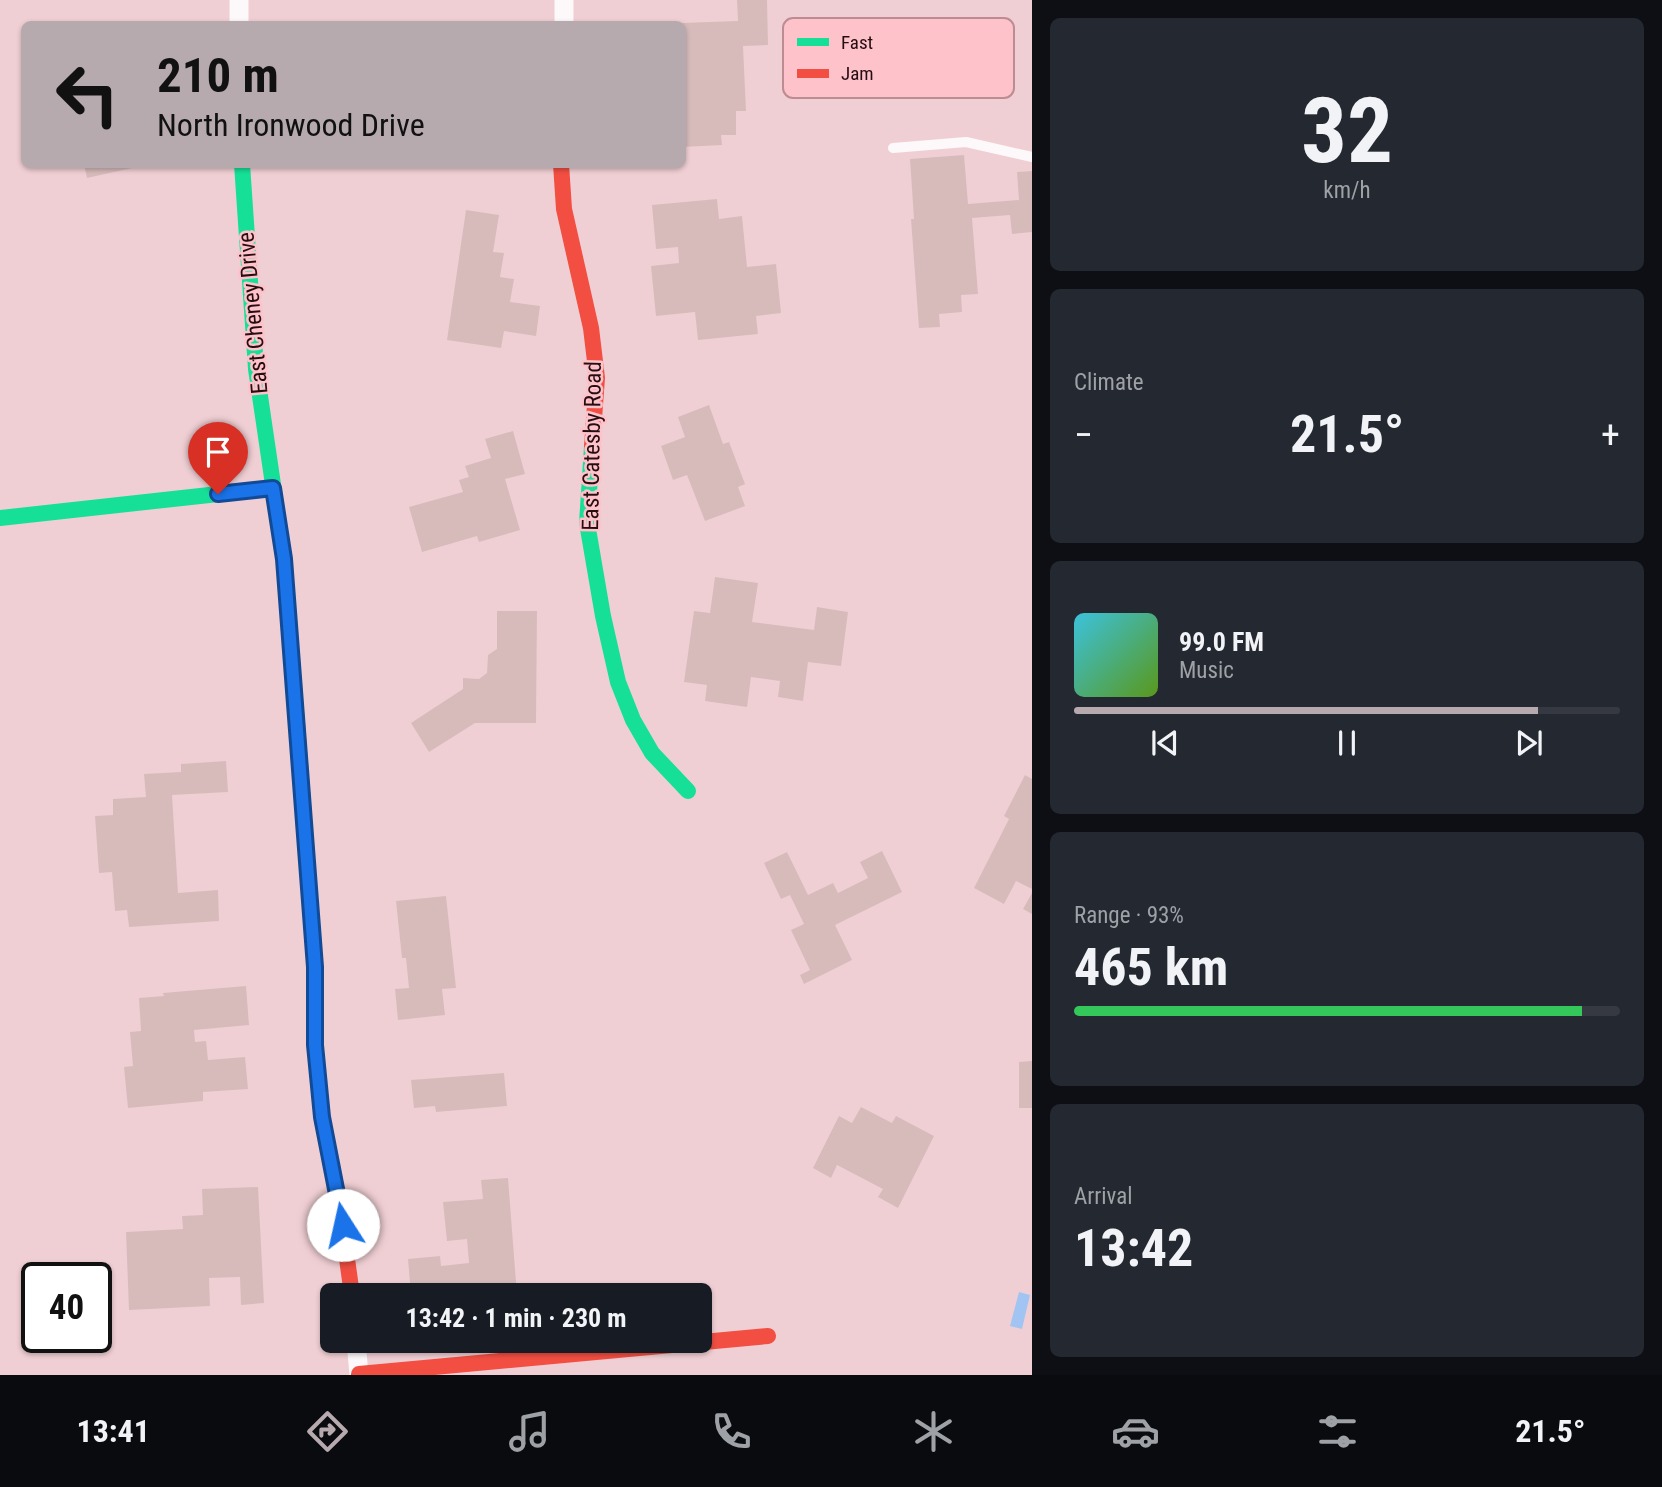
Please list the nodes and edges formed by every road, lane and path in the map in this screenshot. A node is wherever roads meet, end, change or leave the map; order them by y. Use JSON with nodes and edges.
{"nodes":[{"id":1,"x":239,"y":0,"type":"edge"},
{"id":2,"x":564,"y":0,"type":"edge"},
{"id":3,"x":239,"y":21,"type":"edge"},
{"id":4,"x":564,"y":21,"type":"edge"},
{"id":5,"x":893,"y":148,"type":"dead end"},
{"id":6,"x":1032,"y":157,"type":"edge"},
{"id":7,"x":242,"y":168,"type":"edge"},
{"id":8,"x":561,"y":168,"type":"edge"},
{"id":9,"x":273,"y":488,"type":"junction"},
{"id":10,"x":0,"y":518,"type":"edge"},
{"id":11,"x":688,"y":791,"type":"dead end"},
{"id":12,"x":350,"y":1283,"type":"edge"},
{"id":13,"x":768,"y":1336,"type":"dead end"},
{"id":14,"x":357,"y":1353,"type":"edge"},
{"id":15,"x":359,"y":1374,"type":"edge"}],
"edges":[{"from":1,"to":3,"type":"street"},
{"from":2,"to":4,"type":"street"},
{"from":5,"to":6,"type":"lane"},
{"from":7,"to":9,"type":"street","name":"East Cheney Drive"},
{"from":8,"to":11,"type":"street","name":"East Catesby Road"},
{"from":9,"to":10,"type":"street"},
{"from":9,"to":12,"type":"street","name":"East Cheney Drive"},
{"from":13,"to":15,"type":"street"},
{"from":14,"to":15,"type":"street"}]}
